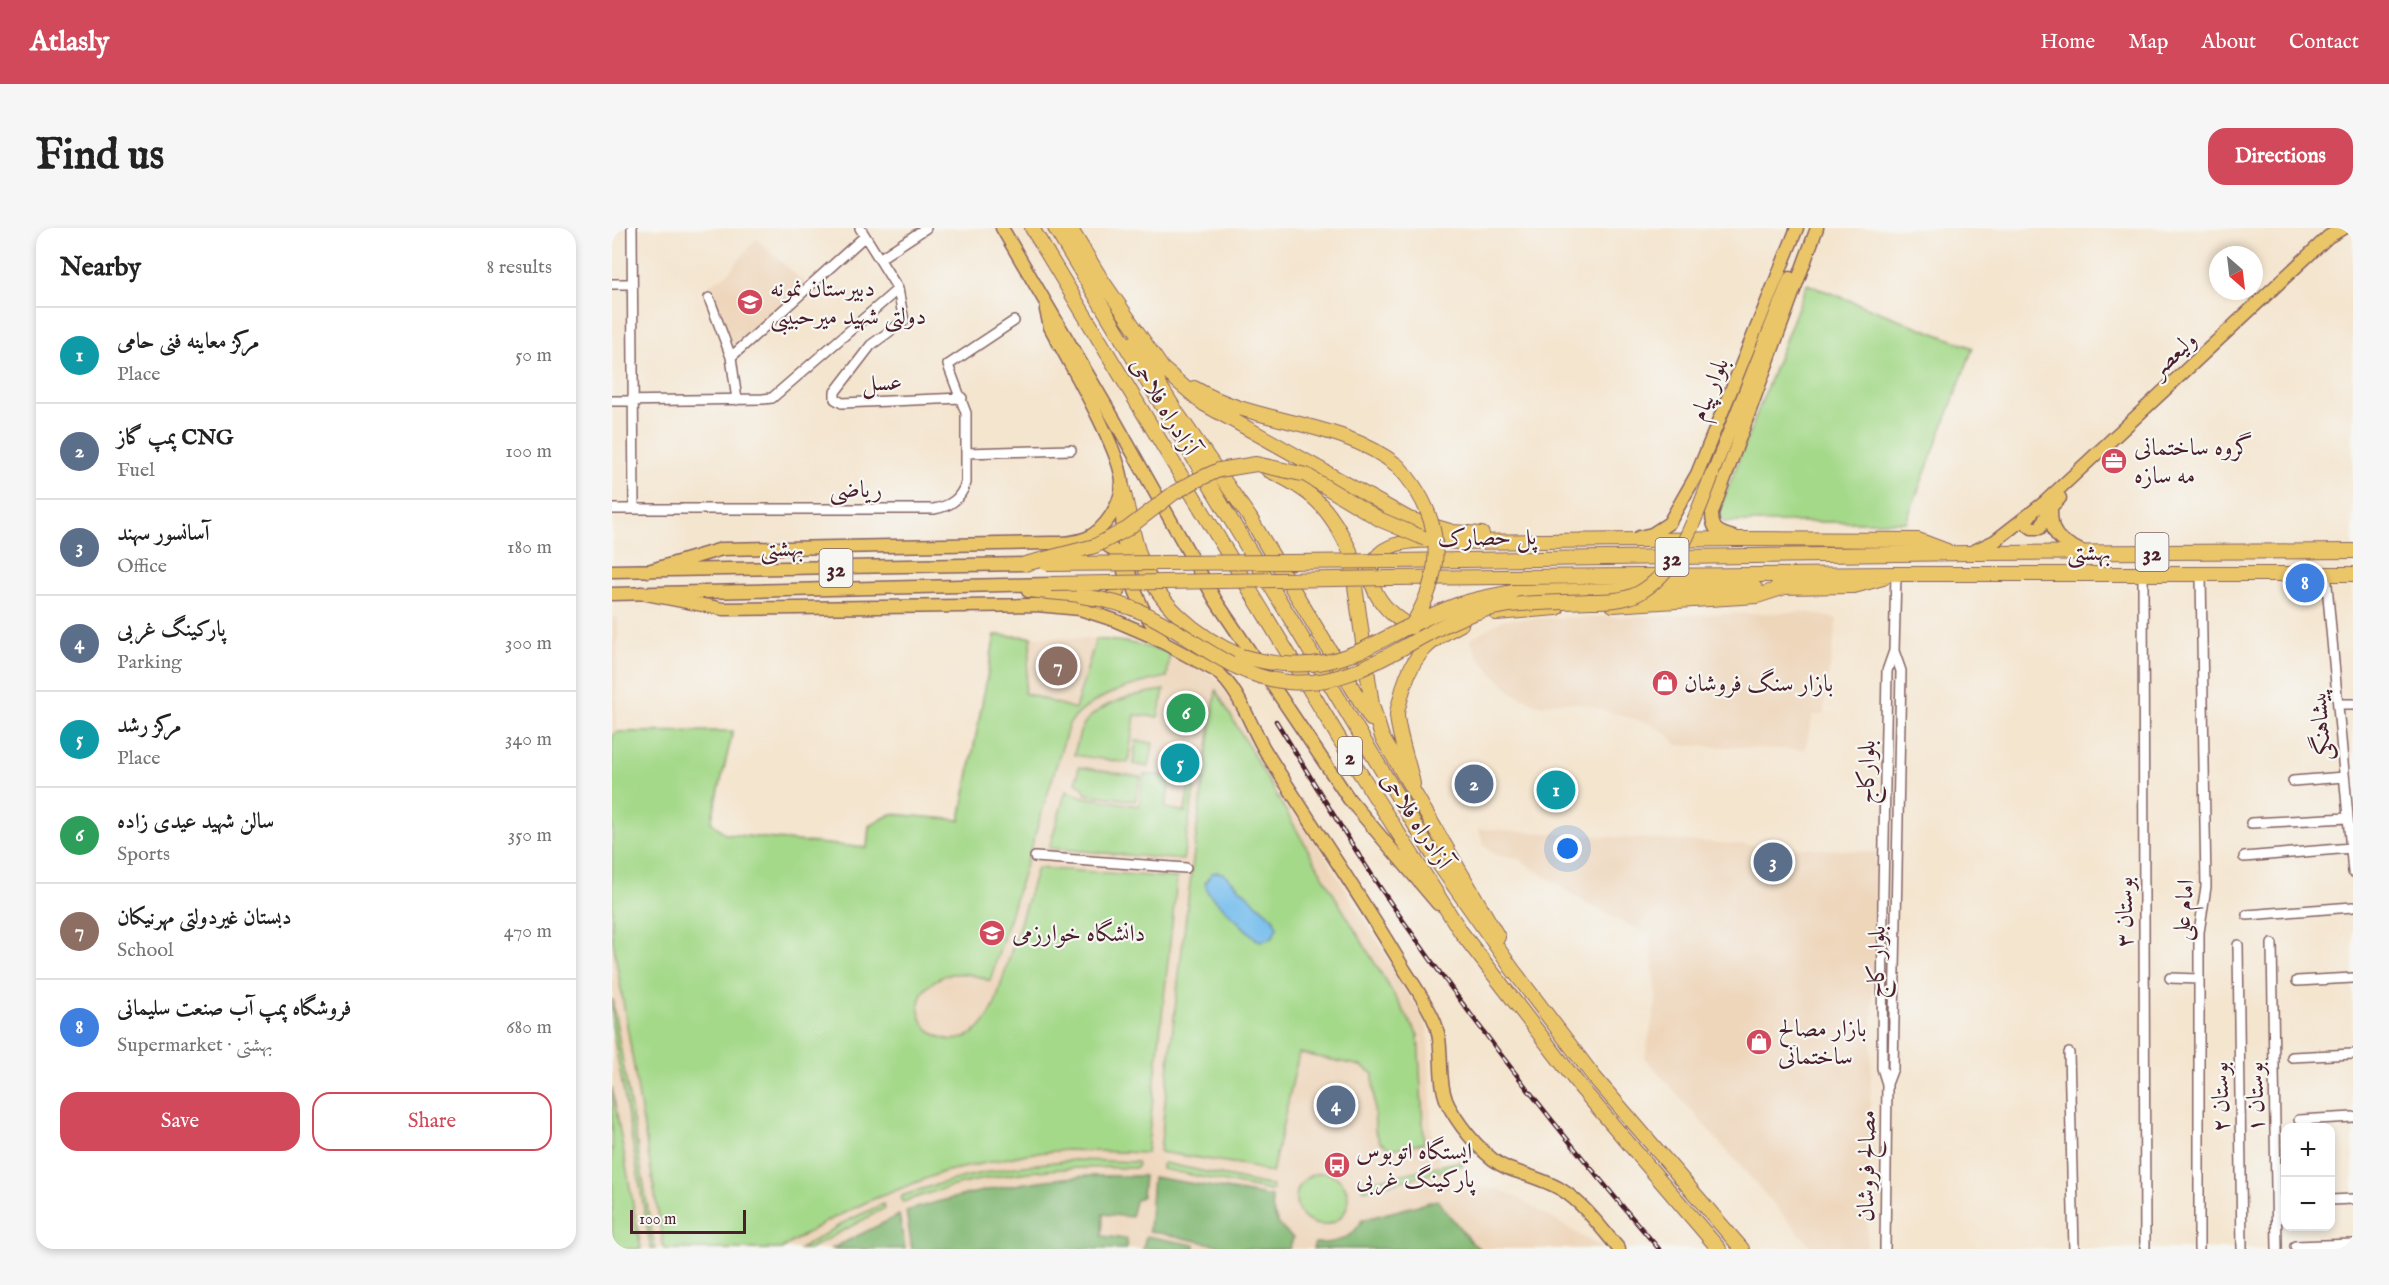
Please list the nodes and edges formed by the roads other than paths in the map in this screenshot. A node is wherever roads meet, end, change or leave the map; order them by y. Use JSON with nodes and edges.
{"nodes":[{"id":1,"x":632,"y":228,"type":"edge"},
{"id":2,"x":926,"y":228,"type":"edge"},
{"id":3,"x":1002,"y":228,"type":"edge"},
{"id":4,"x":1032,"y":228,"type":"edge"},
{"id":5,"x":1055,"y":228,"type":"edge"},
{"id":6,"x":1070,"y":228,"type":"edge"},
{"id":7,"x":1797,"y":228,"type":"edge"},
{"id":8,"x":1811,"y":228,"type":"edge"},
{"id":9,"x":1817,"y":228,"type":"edge"},
{"id":10,"x":2343,"y":228,"type":"edge"},
{"id":11,"x":863,"y":232,"type":"edge"},
{"id":12,"x":1071,"y":255,"type":"junction"},
{"id":13,"x":879,"y":259,"type":"junction"},
{"id":14,"x":612,"y":284,"type":"edge"},
{"id":15,"x":632,"y":284,"type":"junction"},
{"id":16,"x":898,"y":289,"type":"junction"},
{"id":17,"x":1043,"y":297,"type":"junction"},
{"id":18,"x":709,"y":298,"type":"dead end"},
{"id":19,"x":1014,"y":321,"type":"dead end"},
{"id":20,"x":731,"y":357,"type":"junction"},
{"id":21,"x":1161,"y":368,"type":"junction"},
{"id":22,"x":962,"y":398,"type":"junction"},
{"id":23,"x":737,"y":400,"type":"junction"},
{"id":24,"x":612,"y":401,"type":"edge"},
{"id":25,"x":632,"y":401,"type":"junction"},
{"id":26,"x":1071,"y":450,"type":"dead end"},
{"id":27,"x":966,"y":453,"type":"junction"},
{"id":28,"x":1256,"y":464,"type":"junction"},
{"id":29,"x":1697,"y":474,"type":"junction"},
{"id":30,"x":1712,"y":475,"type":"joint"},
{"id":31,"x":1122,"y":486,"type":"junction"},
{"id":32,"x":1721,"y":487,"type":"junction"},
{"id":33,"x":1680,"y":505,"type":"junction"},
{"id":34,"x":2051,"y":507,"type":"junction"},
{"id":35,"x":612,"y":509,"type":"edge"},
{"id":36,"x":634,"y":509,"type":"junction"},
{"id":37,"x":2033,"y":512,"type":"junction"},
{"id":38,"x":1712,"y":513,"type":"junction"},
{"id":39,"x":1087,"y":537,"type":"junction"},
{"id":40,"x":1632,"y":539,"type":"junction"},
{"id":41,"x":1740,"y":539,"type":"junction"},
{"id":42,"x":1426,"y":540,"type":"junction"},
{"id":43,"x":1510,"y":542,"type":"junction"},
{"id":44,"x":2353,"y":551,"type":"edge"},
{"id":45,"x":2083,"y":552,"type":"junction"},
{"id":46,"x":1951,"y":553,"type":"junction"},
{"id":47,"x":1971,"y":553,"type":"junction"},
{"id":48,"x":1025,"y":564,"type":"junction"},
{"id":49,"x":612,"y":565,"type":"edge"},
{"id":50,"x":618,"y":571,"type":"edge"},
{"id":51,"x":648,"y":571,"type":"junction"},
{"id":52,"x":1896,"y":574,"type":"junction"},
{"id":53,"x":2201,"y":574,"type":"junction"},
{"id":54,"x":2326,"y":574,"type":"junction"},
{"id":55,"x":2353,"y":574,"type":"edge"},
{"id":56,"x":2143,"y":575,"type":"junction"},
{"id":57,"x":1051,"y":584,"type":"joint"},
{"id":58,"x":988,"y":585,"type":"junction"},
{"id":59,"x":1785,"y":587,"type":"junction"},
{"id":60,"x":641,"y":593,"type":"junction"},
{"id":61,"x":612,"y":594,"type":"edge"},
{"id":62,"x":1080,"y":603,"type":"junction"},
{"id":63,"x":1449,"y":630,"type":"junction"},
{"id":64,"x":1166,"y":644,"type":"junction"},
{"id":65,"x":1894,"y":651,"type":"junction"},
{"id":66,"x":1384,"y":658,"type":"junction"},
{"id":67,"x":2338,"y":704,"type":"junction"},
{"id":68,"x":2353,"y":704,"type":"edge"},
{"id":69,"x":1382,"y":737,"type":"junction"},
{"id":70,"x":2344,"y":777,"type":"junction"},
{"id":71,"x":2293,"y":781,"type":"dead end"},
{"id":72,"x":1417,"y":801,"type":"junction"},
{"id":73,"x":2348,"y":818,"type":"junction"},
{"id":74,"x":2252,"y":823,"type":"dead end"},
{"id":75,"x":2351,"y":848,"type":"junction"},
{"id":76,"x":1035,"y":856,"type":"dead end"},
{"id":77,"x":2244,"y":857,"type":"dead end"},
{"id":78,"x":1186,"y":868,"type":"dead end"},
{"id":79,"x":2353,"y":872,"type":"edge"},
{"id":80,"x":1883,"y":895,"type":"joint"},
{"id":81,"x":2353,"y":908,"type":"edge"},
{"id":82,"x":2247,"y":915,"type":"dead end"},
{"id":83,"x":1461,"y":932,"type":"junction"},
{"id":84,"x":2272,"y":944,"type":"dead end"},
{"id":85,"x":2238,"y":945,"type":"dead end"},
{"id":86,"x":2170,"y":978,"type":"dead end"},
{"id":87,"x":2353,"y":978,"type":"edge"},
{"id":88,"x":2199,"y":979,"type":"junction"},
{"id":89,"x":2297,"y":981,"type":"dead end"},
{"id":90,"x":1539,"y":1005,"type":"junction"},
{"id":91,"x":2069,"y":1053,"type":"dead end"},
{"id":92,"x":2353,"y":1054,"type":"edge"},
{"id":93,"x":2292,"y":1057,"type":"dead end"},
{"id":94,"x":1887,"y":1084,"type":"junction"},
{"id":95,"x":2353,"y":1117,"type":"edge"},
{"id":96,"x":2299,"y":1120,"type":"dead end"},
{"id":97,"x":2353,"y":1199,"type":"edge"},
{"id":98,"x":2335,"y":1200,"type":"edge"},
{"id":99,"x":2353,"y":1244,"type":"edge"},
{"id":100,"x":2295,"y":1246,"type":"dead end"},
{"id":101,"x":1619,"y":1249,"type":"edge"},
{"id":102,"x":1719,"y":1249,"type":"edge"},
{"id":103,"x":1742,"y":1249,"type":"edge"},
{"id":104,"x":1885,"y":1249,"type":"edge"},
{"id":105,"x":2074,"y":1249,"type":"edge"},
{"id":106,"x":2145,"y":1249,"type":"edge"},
{"id":107,"x":2199,"y":1249,"type":"edge"},
{"id":108,"x":2242,"y":1249,"type":"edge"},
{"id":109,"x":2277,"y":1249,"type":"edge"}],
"edges":[{"from":1,"to":15,"type":"street"},
{"from":2,"to":13,"type":"street"},
{"from":3,"to":17,"type":"main road"},
{"from":4,"to":83,"type":"highway","name":"آزادراه فلاحی","number":"2"},
{"from":5,"to":12,"type":"highway","name":"آزادراه فلاحی","number":"2"},
{"from":6,"to":21,"type":"highway"},
{"from":7,"to":29,"type":"main road","name":"بلوار پیام"},
{"from":8,"to":30,"type":"main road"},
{"from":9,"to":32,"type":"main road","name":"بلوار پیام"},
{"from":10,"to":34,"type":"main road","name":"ولیعصر"},
{"from":10,"to":37,"type":"main road","name":"ولیعصر"},
{"from":11,"to":13,"type":"street"},
{"from":11,"to":20,"type":"street"},
{"from":12,"to":69,"type":"highway"},
{"from":12,"to":90,"type":"highway","name":"آزادراه فلاحی","number":"2"},
{"from":13,"to":16,"type":"street"},
{"from":14,"to":15,"type":"street"},
{"from":15,"to":25,"type":"street"},
{"from":16,"to":22,"type":"street","name":"عسل"},
{"from":16,"to":23,"type":"street"},
{"from":17,"to":31,"type":"main road"},
{"from":17,"to":83,"type":"main road"},
{"from":18,"to":20,"type":"street"},
{"from":19,"to":22,"type":"street","name":"ریاضی"},
{"from":20,"to":23,"type":"street"},
{"from":21,"to":43,"type":"highway"},
{"from":21,"to":66,"type":"highway","bridge":true},
{"from":22,"to":27,"type":"street","name":"ریاضی"},
{"from":23,"to":25,"type":"street"},
{"from":24,"to":25,"type":"street"},
{"from":25,"to":36,"type":"street"},
{"from":26,"to":27,"type":"street"},
{"from":27,"to":36,"type":"street","name":"ریاضی"},
{"from":28,"to":42,"type":"highway","bridge":true},
{"from":28,"to":48,"type":"highway","bridge":true},
{"from":28,"to":69,"type":"highway"},
{"from":29,"to":32,"type":"main road"},
{"from":29,"to":33,"type":"main road","name":"بلوار پیام"},
{"from":30,"to":66,"type":"highway","bridge":true},
{"from":31,"to":39,"type":"main road"},
{"from":31,"to":59,"type":"highway","bridge":true},
{"from":31,"to":64,"type":"main road"},
{"from":32,"to":38,"type":"main road","name":"بلوار پیام"},
{"from":33,"to":38,"type":"main road"},
{"from":33,"to":40,"type":"main road","name":"بلوار پیام"},
{"from":34,"to":37,"type":"main road","name":"ولیعصر"},
{"from":34,"to":45,"type":"main road"},
{"from":35,"to":36,"type":"street","name":"ریاضی"},
{"from":37,"to":47,"type":"main road","name":"ولیعصر"},
{"from":38,"to":41,"type":"main road"},
{"from":39,"to":51,"type":"main road"},
{"from":39,"to":62,"type":"main road"},
{"from":40,"to":41,"type":"highway"},
{"from":40,"to":43,"type":"highway"},
{"from":41,"to":46,"type":"highway"},
{"from":42,"to":43,"type":"highway"},
{"from":42,"to":63,"type":"highway"},
{"from":44,"to":45,"type":"highway","name":"بهشتی","number":"32"},
{"from":45,"to":47,"type":"highway","name":"بهشتی","number":"32"},
{"from":46,"to":47,"type":"highway","name":"بهشتی","number":"32"},
{"from":46,"to":48,"type":"highway","name":"پل حصارک","number":"32","bridge":true},
{"from":48,"to":51,"type":"main road","name":"بهشتى","number":"32"},
{"from":49,"to":50,"type":"street"},
{"from":50,"to":51,"type":"main road","number":"32"},
{"from":52,"to":56,"type":"highway","name":"بهشتی","number":"32"},
{"from":52,"to":57,"type":"highway","name":"پل حصارک","number":"32","bridge":true},
{"from":52,"to":59,"type":"highway"},
{"from":52,"to":65,"type":"street"},
{"from":53,"to":54,"type":"highway","name":"بهشتی","number":"32"},
{"from":53,"to":56,"type":"highway","name":"بهشتی","number":"32"},
{"from":53,"to":88,"type":"street","name":"امام علی"},
{"from":54,"to":55,"type":"highway","name":"بهشتی","number":"32"},
{"from":54,"to":67,"type":"street","name":"پیشاهنگی"},
{"from":56,"to":106,"type":"street","name":"بوستان ۳"},
{"from":57,"to":58,"type":"main road","name":"بهشتى","number":"32"},
{"from":58,"to":60,"type":"main road","name":"بهشتى","number":"32"},
{"from":58,"to":62,"type":"main road"},
{"from":59,"to":63,"type":"highway"},
{"from":60,"to":61,"type":"main road","number":"32"},
{"from":60,"to":62,"type":"main road"},
{"from":62,"to":64,"type":"main road"},
{"from":62,"to":66,"type":"highway","bridge":true},
{"from":63,"to":72,"type":"highway"},
{"from":64,"to":101,"type":"main road"},
{"from":65,"to":80,"type":"street","name":"بلوارکاج"},
{"from":65,"to":94,"type":"street","name":"بلوار کاج"},
{"from":67,"to":68,"type":"street"},
{"from":67,"to":70,"type":"street","name":"پیشاهنگی"},
{"from":69,"to":72,"type":"highway"},
{"from":70,"to":71,"type":"street"},
{"from":70,"to":73,"type":"street","name":"پیشاهنگی"},
{"from":72,"to":90,"type":"highway"},
{"from":73,"to":74,"type":"street"},
{"from":73,"to":75,"type":"street","name":"پیشاهنگی"},
{"from":75,"to":77,"type":"street"},
{"from":75,"to":79,"type":"street","name":"پیشاهنگی"},
{"from":76,"to":78,"type":"street"},
{"from":80,"to":94,"type":"street","name":"بلوار کاج"},
{"from":81,"to":82,"type":"street"},
{"from":83,"to":102,"type":"highway","name":"آزادراه فلاحی","number":"2"},
{"from":84,"to":109,"type":"street","name":"بوستان ۱"},
{"from":85,"to":108,"type":"street","name":"بوستان ۲"},
{"from":86,"to":88,"type":"street"},
{"from":87,"to":89,"type":"street"},
{"from":88,"to":107,"type":"street","name":"امام علی"},
{"from":90,"to":103,"type":"highway","name":"آزادراه فلاحی","number":"2"},
{"from":91,"to":105,"type":"street"},
{"from":92,"to":93,"type":"street"},
{"from":94,"to":104,"type":"street","name":"مصالح فروشان"},
{"from":95,"to":96,"type":"street"},
{"from":97,"to":98,"type":"street"},
{"from":99,"to":100,"type":"street"}]}
